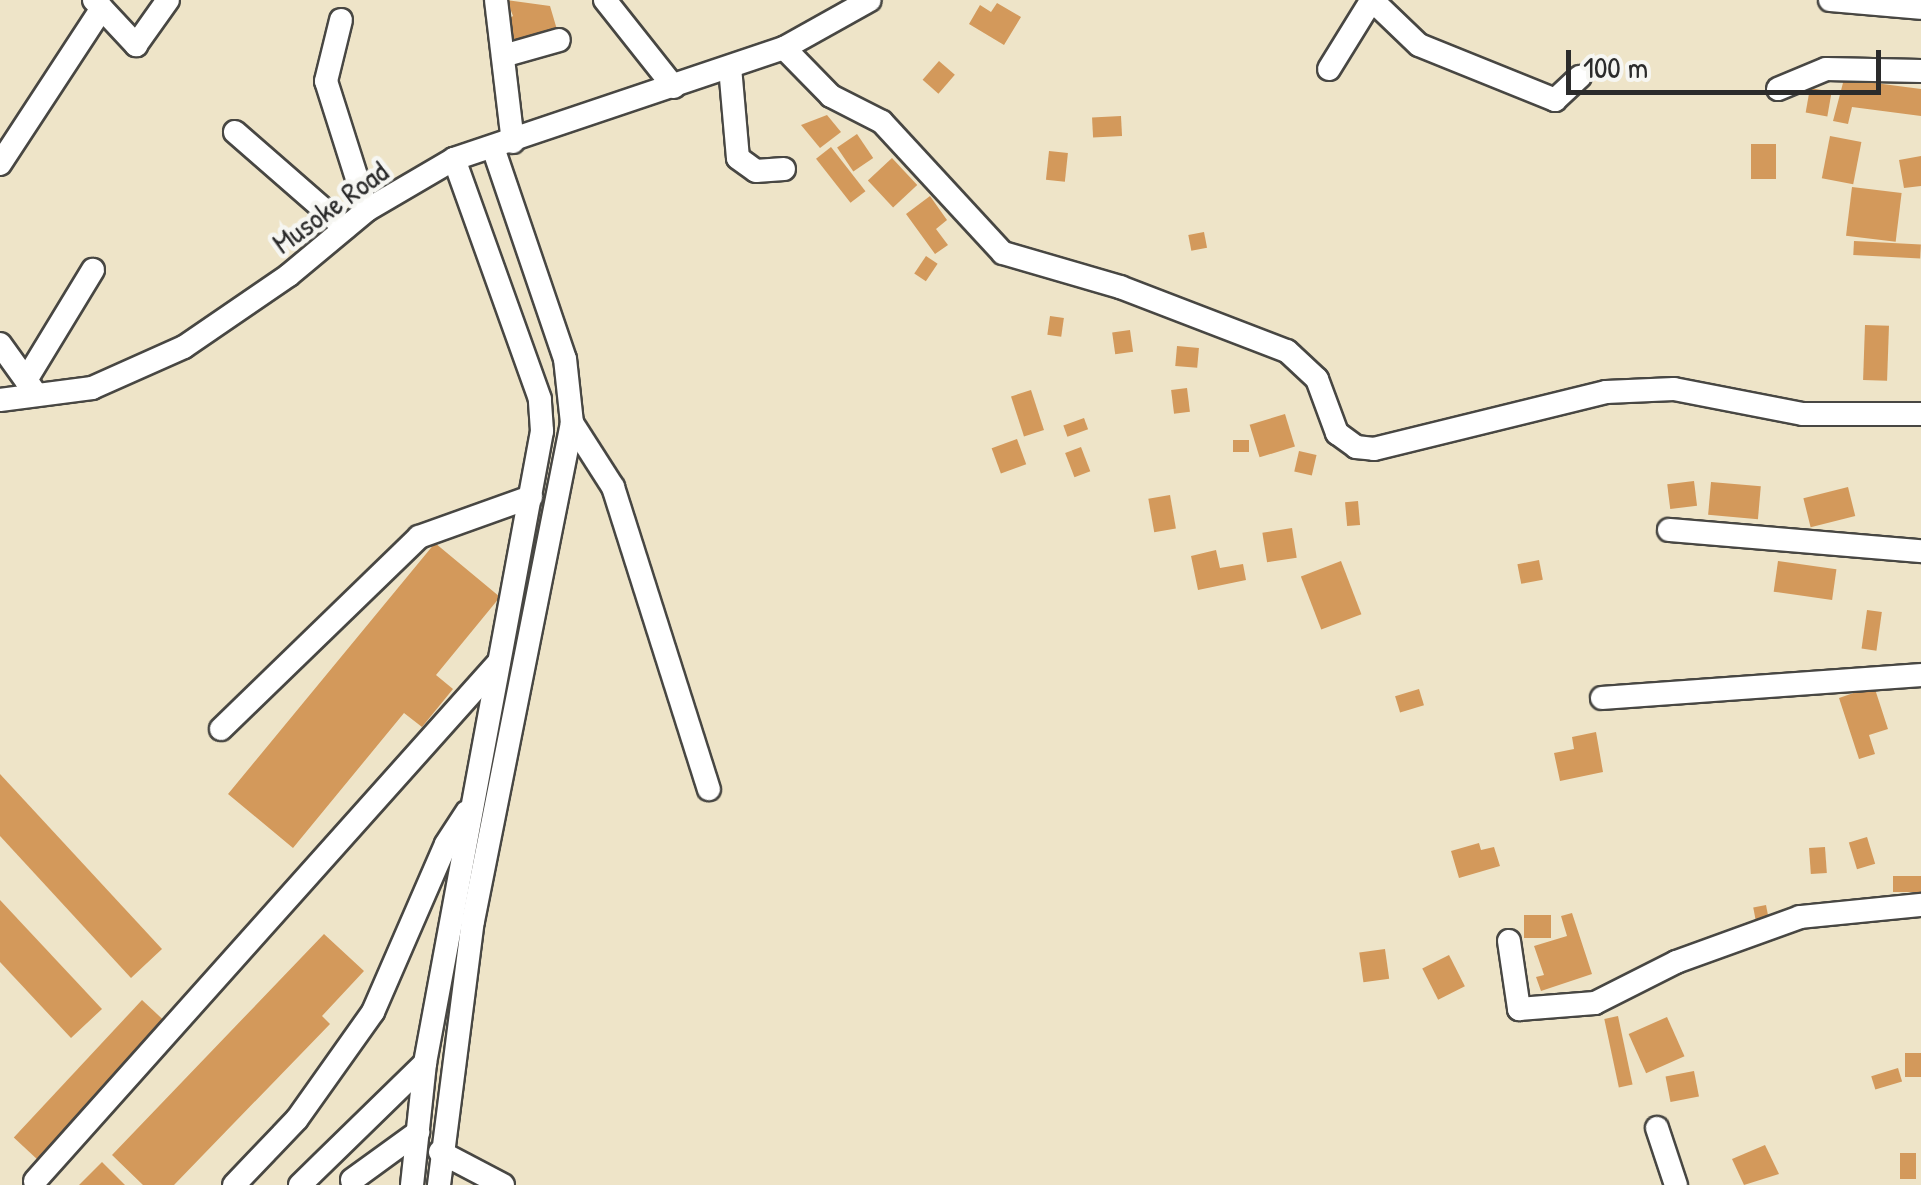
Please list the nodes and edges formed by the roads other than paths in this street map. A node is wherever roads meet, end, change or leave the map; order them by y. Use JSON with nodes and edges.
{"nodes":[{"id":1,"x":168,"y":0,"type":"edge"},
{"id":2,"x":496,"y":0,"type":"edge"},
{"id":3,"x":605,"y":0,"type":"edge"},
{"id":4,"x":1830,"y":0,"type":"edge"},
{"id":5,"x":1371,"y":1,"type":"edge"},
{"id":6,"x":858,"y":3,"type":"edge"},
{"id":7,"x":98,"y":4,"type":"edge"},
{"id":8,"x":1921,"y":8,"type":"edge"},
{"id":9,"x":341,"y":20,"type":"dead end"},
{"id":10,"x":560,"y":40,"type":"dead end"},
{"id":11,"x":784,"y":48,"type":"junction"},
{"id":12,"x":503,"y":56,"type":"junction"},
{"id":13,"x":730,"y":68,"type":"junction"},
{"id":14,"x":1329,"y":70,"type":"dead end"},
{"id":15,"x":1921,"y":71,"type":"edge"},
{"id":16,"x":1580,"y":76,"type":"dead end"},
{"id":17,"x":674,"y":87,"type":"junction"},
{"id":18,"x":1778,"y":89,"type":"dead end"},
{"id":19,"x":236,"y":132,"type":"dead end"},
{"id":20,"x":503,"y":145,"type":"junction"},
{"id":21,"x":454,"y":159,"type":"junction"},
{"id":22,"x":0,"y":164,"type":"edge"},
{"id":23,"x":784,"y":169,"type":"dead end"},
{"id":24,"x":367,"y":210,"type":"junction"},
{"id":25,"x":345,"y":228,"type":"junction"},
{"id":26,"x":93,"y":270,"type":"dead end"},
{"id":27,"x":0,"y":344,"type":"edge"},
{"id":28,"x":33,"y":389,"type":"junction"},
{"id":29,"x":0,"y":400,"type":"edge"},
{"id":30,"x":1921,"y":414,"type":"edge"},
{"id":31,"x":572,"y":422,"type":"junction"},
{"id":32,"x":531,"y":497,"type":"junction"},
{"id":33,"x":1669,"y":530,"type":"dead end"},
{"id":34,"x":1921,"y":551,"type":"edge"},
{"id":35,"x":500,"y":660,"type":"junction"},
{"id":36,"x":1921,"y":675,"type":"edge"},
{"id":37,"x":1602,"y":698,"type":"dead end"},
{"id":38,"x":221,"y":729,"type":"dead end"},
{"id":39,"x":708,"y":789,"type":"dead end"},
{"id":40,"x":474,"y":801,"type":"junction"},
{"id":41,"x":1921,"y":905,"type":"edge"},
{"id":42,"x":1509,"y":942,"type":"dead end"},
{"id":43,"x":425,"y":1062,"type":"junction"},
{"id":44,"x":1657,"y":1128,"type":"dead end"},
{"id":45,"x":418,"y":1132,"type":"junction"},
{"id":46,"x":440,"y":1152,"type":"junction"},
{"id":47,"x":352,"y":1180,"type":"dead end"},
{"id":48,"x":35,"y":1182,"type":"dead end"},
{"id":49,"x":234,"y":1185,"type":"edge"},
{"id":50,"x":300,"y":1185,"type":"edge"},
{"id":51,"x":412,"y":1185,"type":"edge"},
{"id":52,"x":439,"y":1185,"type":"edge"},
{"id":53,"x":503,"y":1185,"type":"edge"},
{"id":54,"x":1676,"y":1185,"type":"edge"}],
"edges":[{"from":1,"to":7,"type":"street"},
{"from":2,"to":12,"type":"street"},
{"from":3,"to":17,"type":"street"},
{"from":4,"to":8,"type":"street"},
{"from":5,"to":14,"type":"street"},
{"from":5,"to":16,"type":"street"},
{"from":6,"to":11,"type":"street","name":"Musoke Road"},
{"from":7,"to":22,"type":"street"},
{"from":9,"to":24,"type":"street"},
{"from":10,"to":12,"type":"street"},
{"from":11,"to":13,"type":"street","name":"Musoke Road"},
{"from":11,"to":30,"type":"street"},
{"from":12,"to":20,"type":"street"},
{"from":13,"to":17,"type":"street","name":"Musoke Road"},
{"from":13,"to":23,"type":"street"},
{"from":15,"to":18,"type":"street"},
{"from":17,"to":20,"type":"street","name":"Musoke Road"},
{"from":19,"to":25,"type":"street"},
{"from":20,"to":21,"type":"street","name":"Musoke Road"},
{"from":20,"to":31,"type":"street"},
{"from":21,"to":24,"type":"street","name":"Musoke Road"},
{"from":21,"to":32,"type":"street"},
{"from":24,"to":25,"type":"street","name":"Musoke Road"},
{"from":25,"to":28,"type":"street","name":"Musoke Road"},
{"from":26,"to":28,"type":"street"},
{"from":27,"to":28,"type":"street"},
{"from":28,"to":29,"type":"street","name":"Musoke Road"},
{"from":31,"to":39,"type":"street"},
{"from":31,"to":46,"type":"street"},
{"from":32,"to":35,"type":"street"},
{"from":32,"to":38,"type":"street"},
{"from":33,"to":34,"type":"street"},
{"from":35,"to":40,"type":"street"},
{"from":35,"to":48,"type":"street"},
{"from":36,"to":37,"type":"street"},
{"from":40,"to":43,"type":"street"},
{"from":40,"to":49,"type":"street"},
{"from":41,"to":42,"type":"street"},
{"from":43,"to":45,"type":"street"},
{"from":43,"to":50,"type":"street"},
{"from":44,"to":54,"type":"street"},
{"from":45,"to":47,"type":"street"},
{"from":45,"to":51,"type":"street"},
{"from":46,"to":52,"type":"street"},
{"from":46,"to":53,"type":"street"}]}
